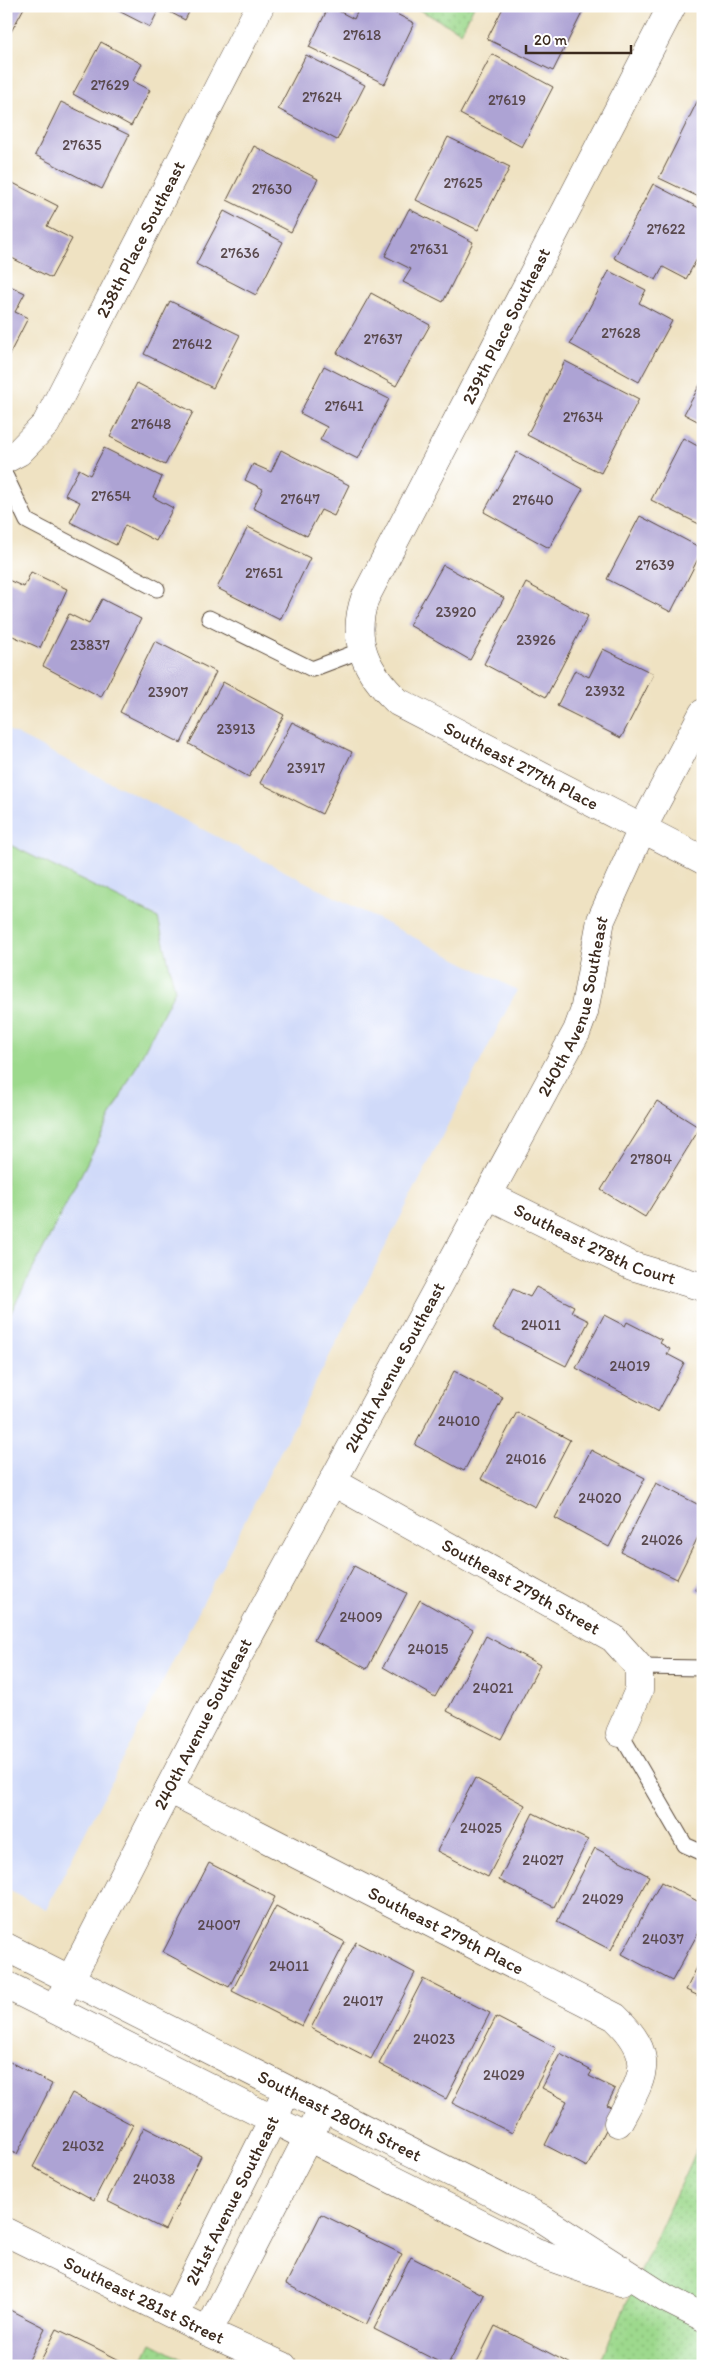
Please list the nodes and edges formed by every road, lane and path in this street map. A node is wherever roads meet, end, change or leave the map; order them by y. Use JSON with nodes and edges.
{"nodes":[{"id":1,"x":260,"y":6,"type":"edge"},
{"id":2,"x":672,"y":6,"type":"edge"},
{"id":3,"x":6,"y":459,"type":"edge"},
{"id":4,"x":6,"y":477,"type":"edge"},
{"id":5,"x":157,"y":589,"type":"dead end"},
{"id":6,"x":209,"y":618,"type":"dead end"},
{"id":7,"x":362,"y":650,"type":"junction"},
{"id":8,"x":703,"y":713,"type":"edge"},
{"id":9,"x":642,"y":829,"type":"junction"},
{"id":10,"x":703,"y":860,"type":"edge"},
{"id":11,"x":488,"y":1195,"type":"junction"},
{"id":12,"x":703,"y":1287,"type":"edge"},
{"id":13,"x":333,"y":1482,"type":"junction"},
{"id":14,"x":639,"y":1667,"type":"junction"},
{"id":15,"x":703,"y":1668,"type":"edge"},
{"id":16,"x":620,"y":1733,"type":"joint"},
{"id":17,"x":169,"y":1789,"type":"junction"},
{"id":18,"x":703,"y":1853,"type":"edge"},
{"id":19,"x":6,"y":1947,"type":"edge"},
{"id":20,"x":71,"y":1980,"type":"junction"},
{"id":21,"x":6,"y":1984,"type":"edge"},
{"id":22,"x":55,"y":2009,"type":"junction"},
{"id":23,"x":288,"y":2088,"type":"junction"},
{"id":24,"x":324,"y":2106,"type":"junction"},
{"id":25,"x":274,"y":2118,"type":"junction"},
{"id":26,"x":618,"y":2123,"type":"dead end"},
{"id":27,"x":309,"y":2136,"type":"junction"},
{"id":28,"x":6,"y":2232,"type":"edge"},
{"id":29,"x":665,"y":2298,"type":"junction"},
{"id":30,"x":174,"y":2314,"type":"junction"},
{"id":31,"x":703,"y":2317,"type":"edge"},
{"id":32,"x":208,"y":2332,"type":"junction"},
{"id":33,"x":283,"y":2366,"type":"edge"}],
"edges":[{"from":1,"to":3,"type":"street","name":"238th Place Southeast"},
{"from":2,"to":7,"type":"street","name":"239th Place Southeast"},
{"from":4,"to":5,"type":"lane"},
{"from":6,"to":7,"type":"lane"},
{"from":7,"to":9,"type":"street","name":"Southeast 277th Place"},
{"from":8,"to":9,"type":"street","name":"240th Avenue Southeast"},
{"from":9,"to":10,"type":"street","name":"Southeast 277th Place"},
{"from":9,"to":11,"type":"street","name":"240th Avenue Southeast"},
{"from":11,"to":12,"type":"street","name":"Southeast 278th Court"},
{"from":11,"to":13,"type":"street","name":"240th Avenue Southeast"},
{"from":13,"to":14,"type":"street","name":"Southeast 279th Street"},
{"from":13,"to":17,"type":"street","name":"240th Avenue Southeast"},
{"from":14,"to":15,"type":"lane"},
{"from":14,"to":16,"type":"street"},
{"from":16,"to":18,"type":"lane"},
{"from":17,"to":20,"type":"street","name":"240th Avenue Southeast"},
{"from":17,"to":26,"type":"street","name":"Southeast 279th Place"},
{"from":19,"to":20,"type":"street","name":"Southeast 280th Street"},
{"from":20,"to":22,"type":"street","name":"240th Avenue Southeast"},
{"from":20,"to":23,"type":"street","name":"Southeast 280th Street"},
{"from":21,"to":22,"type":"street","name":"Southeast 280th Street"},
{"from":22,"to":25,"type":"street","name":"Southeast 280th Street"},
{"from":23,"to":24,"type":"street","name":"Southeast 280th Street"},
{"from":23,"to":25,"type":"street","name":"241st Avenue Southeast"},
{"from":24,"to":27,"type":"street"},
{"from":24,"to":29,"type":"street","name":"Southeast 280th Street"},
{"from":25,"to":27,"type":"street","name":"Southeast 280th Street"},
{"from":25,"to":30,"type":"street","name":"241st Avenue Southeast"},
{"from":27,"to":29,"type":"street","name":"Southeast 280th Street"},
{"from":27,"to":32,"type":"street"},
{"from":28,"to":30,"type":"street","name":"Southeast 281st Street"},
{"from":29,"to":31,"type":"street","name":"Southeast 280th Street"},
{"from":30,"to":32,"type":"street","name":"Southeast 281st Street"},
{"from":32,"to":33,"type":"street","name":"Southeast 281st Street"}]}
